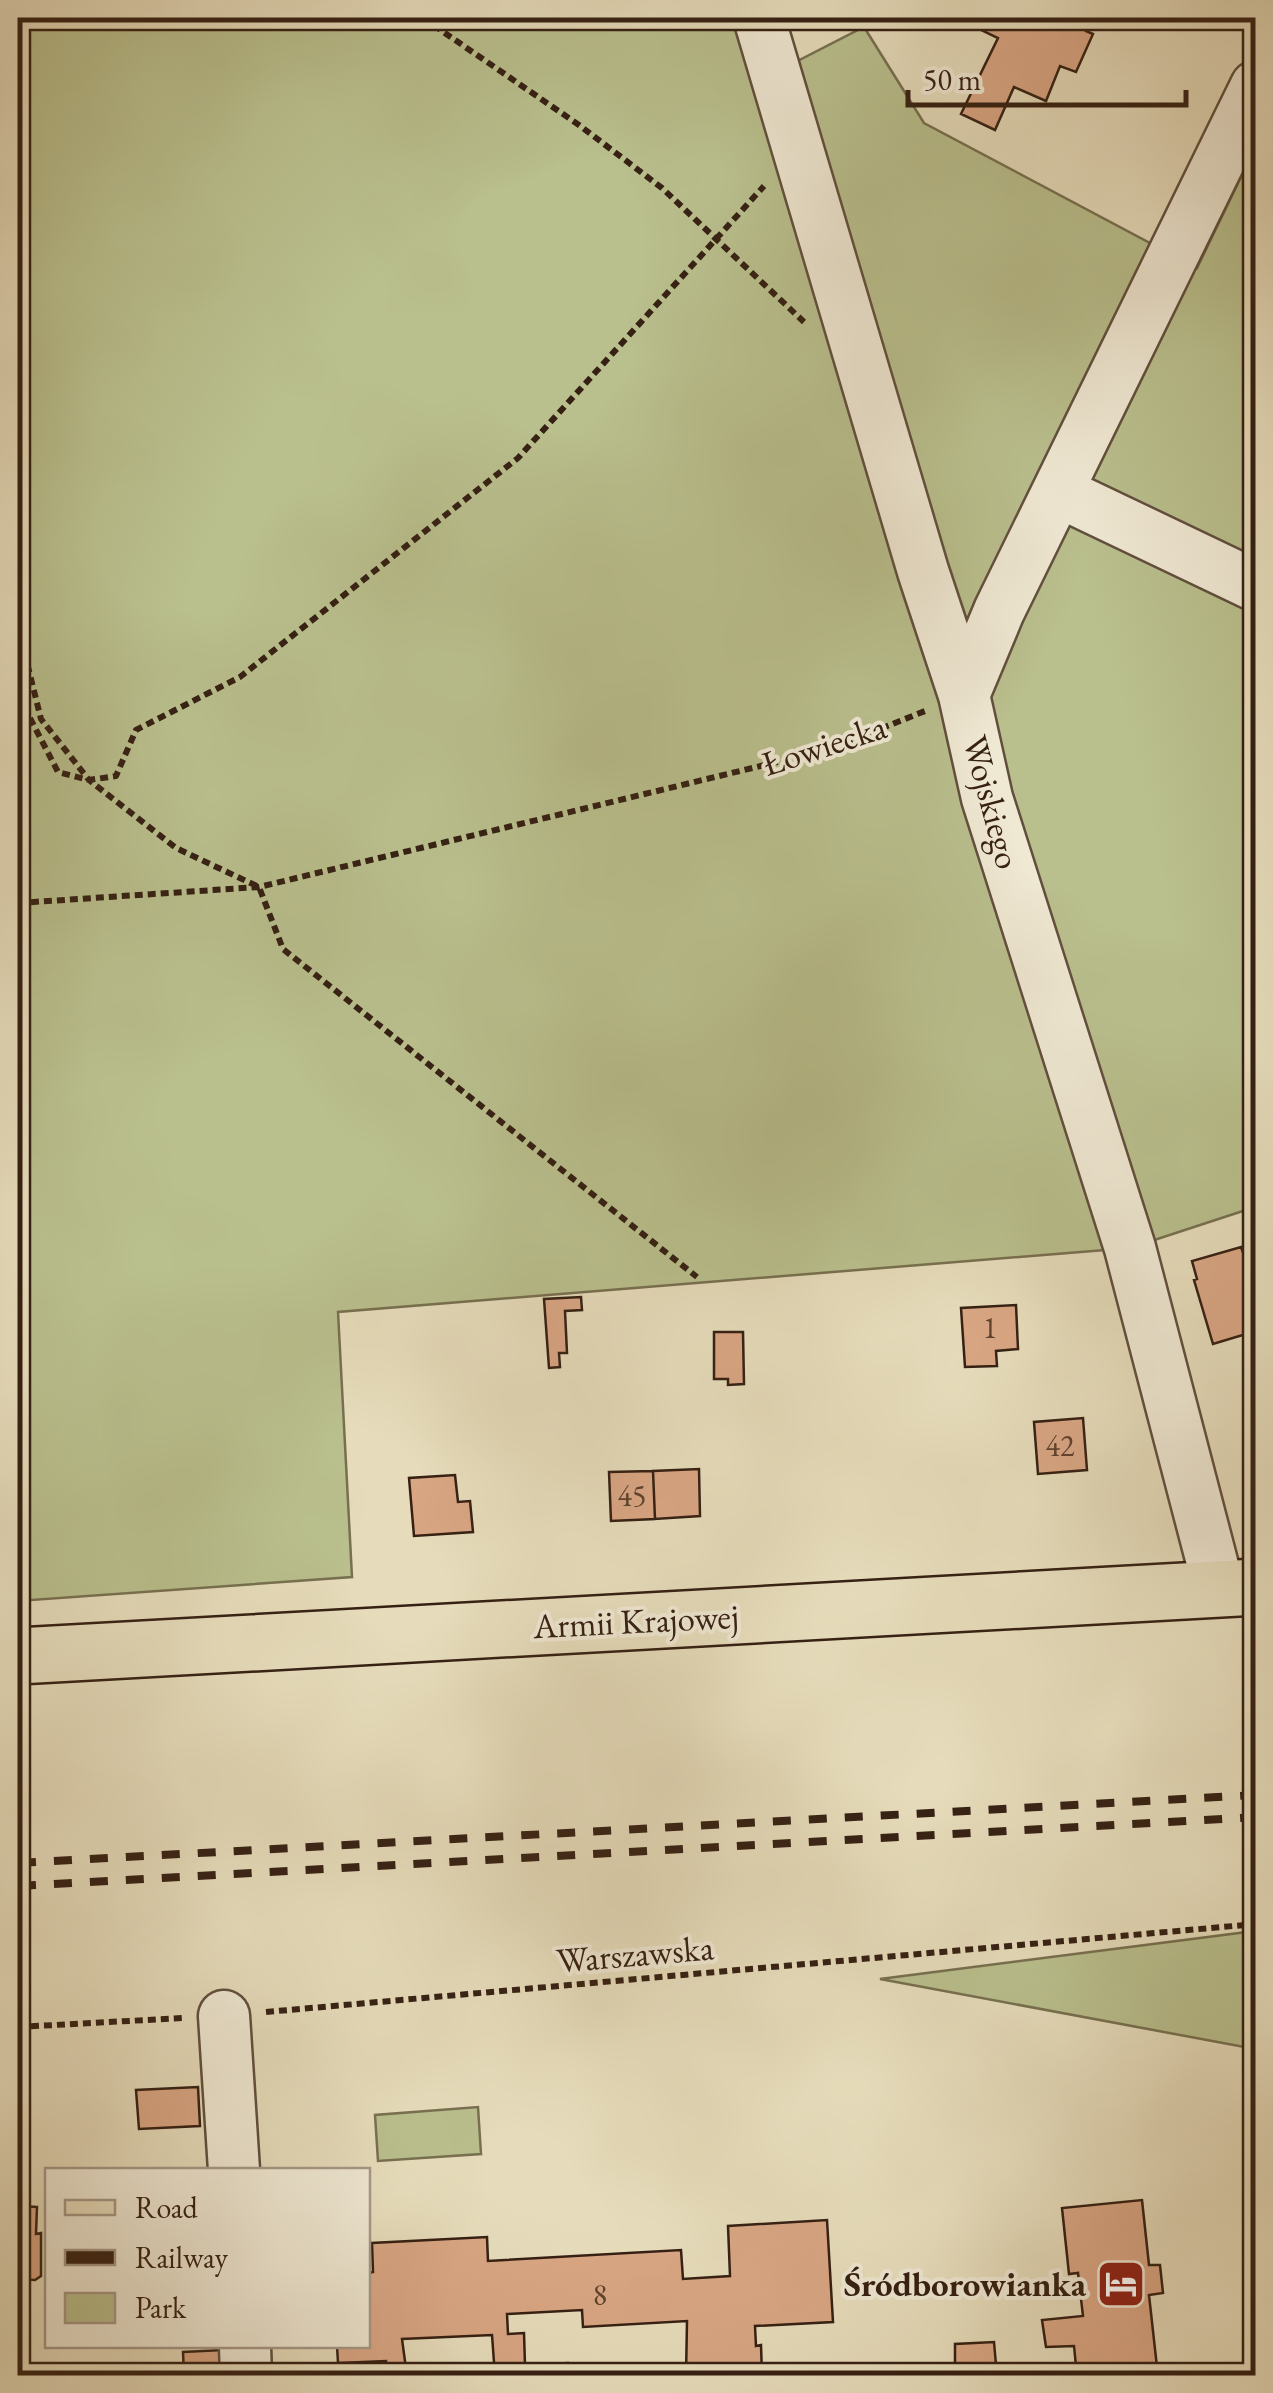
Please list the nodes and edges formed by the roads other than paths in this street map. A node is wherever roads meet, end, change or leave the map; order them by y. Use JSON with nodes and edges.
{"nodes":[{"id":1,"x":759,"y":18,"type":"edge"},
{"id":2,"x":1256,"y":86,"type":"edge"},
{"id":3,"x":1059,"y":492,"type":"junction"},
{"id":4,"x":1256,"y":586,"type":"edge"},
{"id":5,"x":964,"y":695,"type":"junction"},
{"id":6,"x":1237,"y":1588,"type":"edge"},
{"id":7,"x":18,"y":1656,"type":"edge"},
{"id":8,"x":224,"y":2016,"type":"road end"},
{"id":9,"x":234,"y":2168,"type":"edge"},
{"id":10,"x":244,"y":2348,"type":"edge"},
{"id":11,"x":246,"y":2376,"type":"edge"}],
"edges":[{"from":1,"to":5,"type":"street","name":"Wojskiego"},
{"from":2,"to":3,"type":"street"},
{"from":3,"to":4,"type":"street"},
{"from":3,"to":5,"type":"street"},
{"from":5,"to":6,"type":"street","name":"Wojskiego"},
{"from":6,"to":7,"type":"main road","name":"Armii Krajowej"},
{"from":8,"to":9,"type":"street"},
{"from":10,"to":11,"type":"street"}]}
